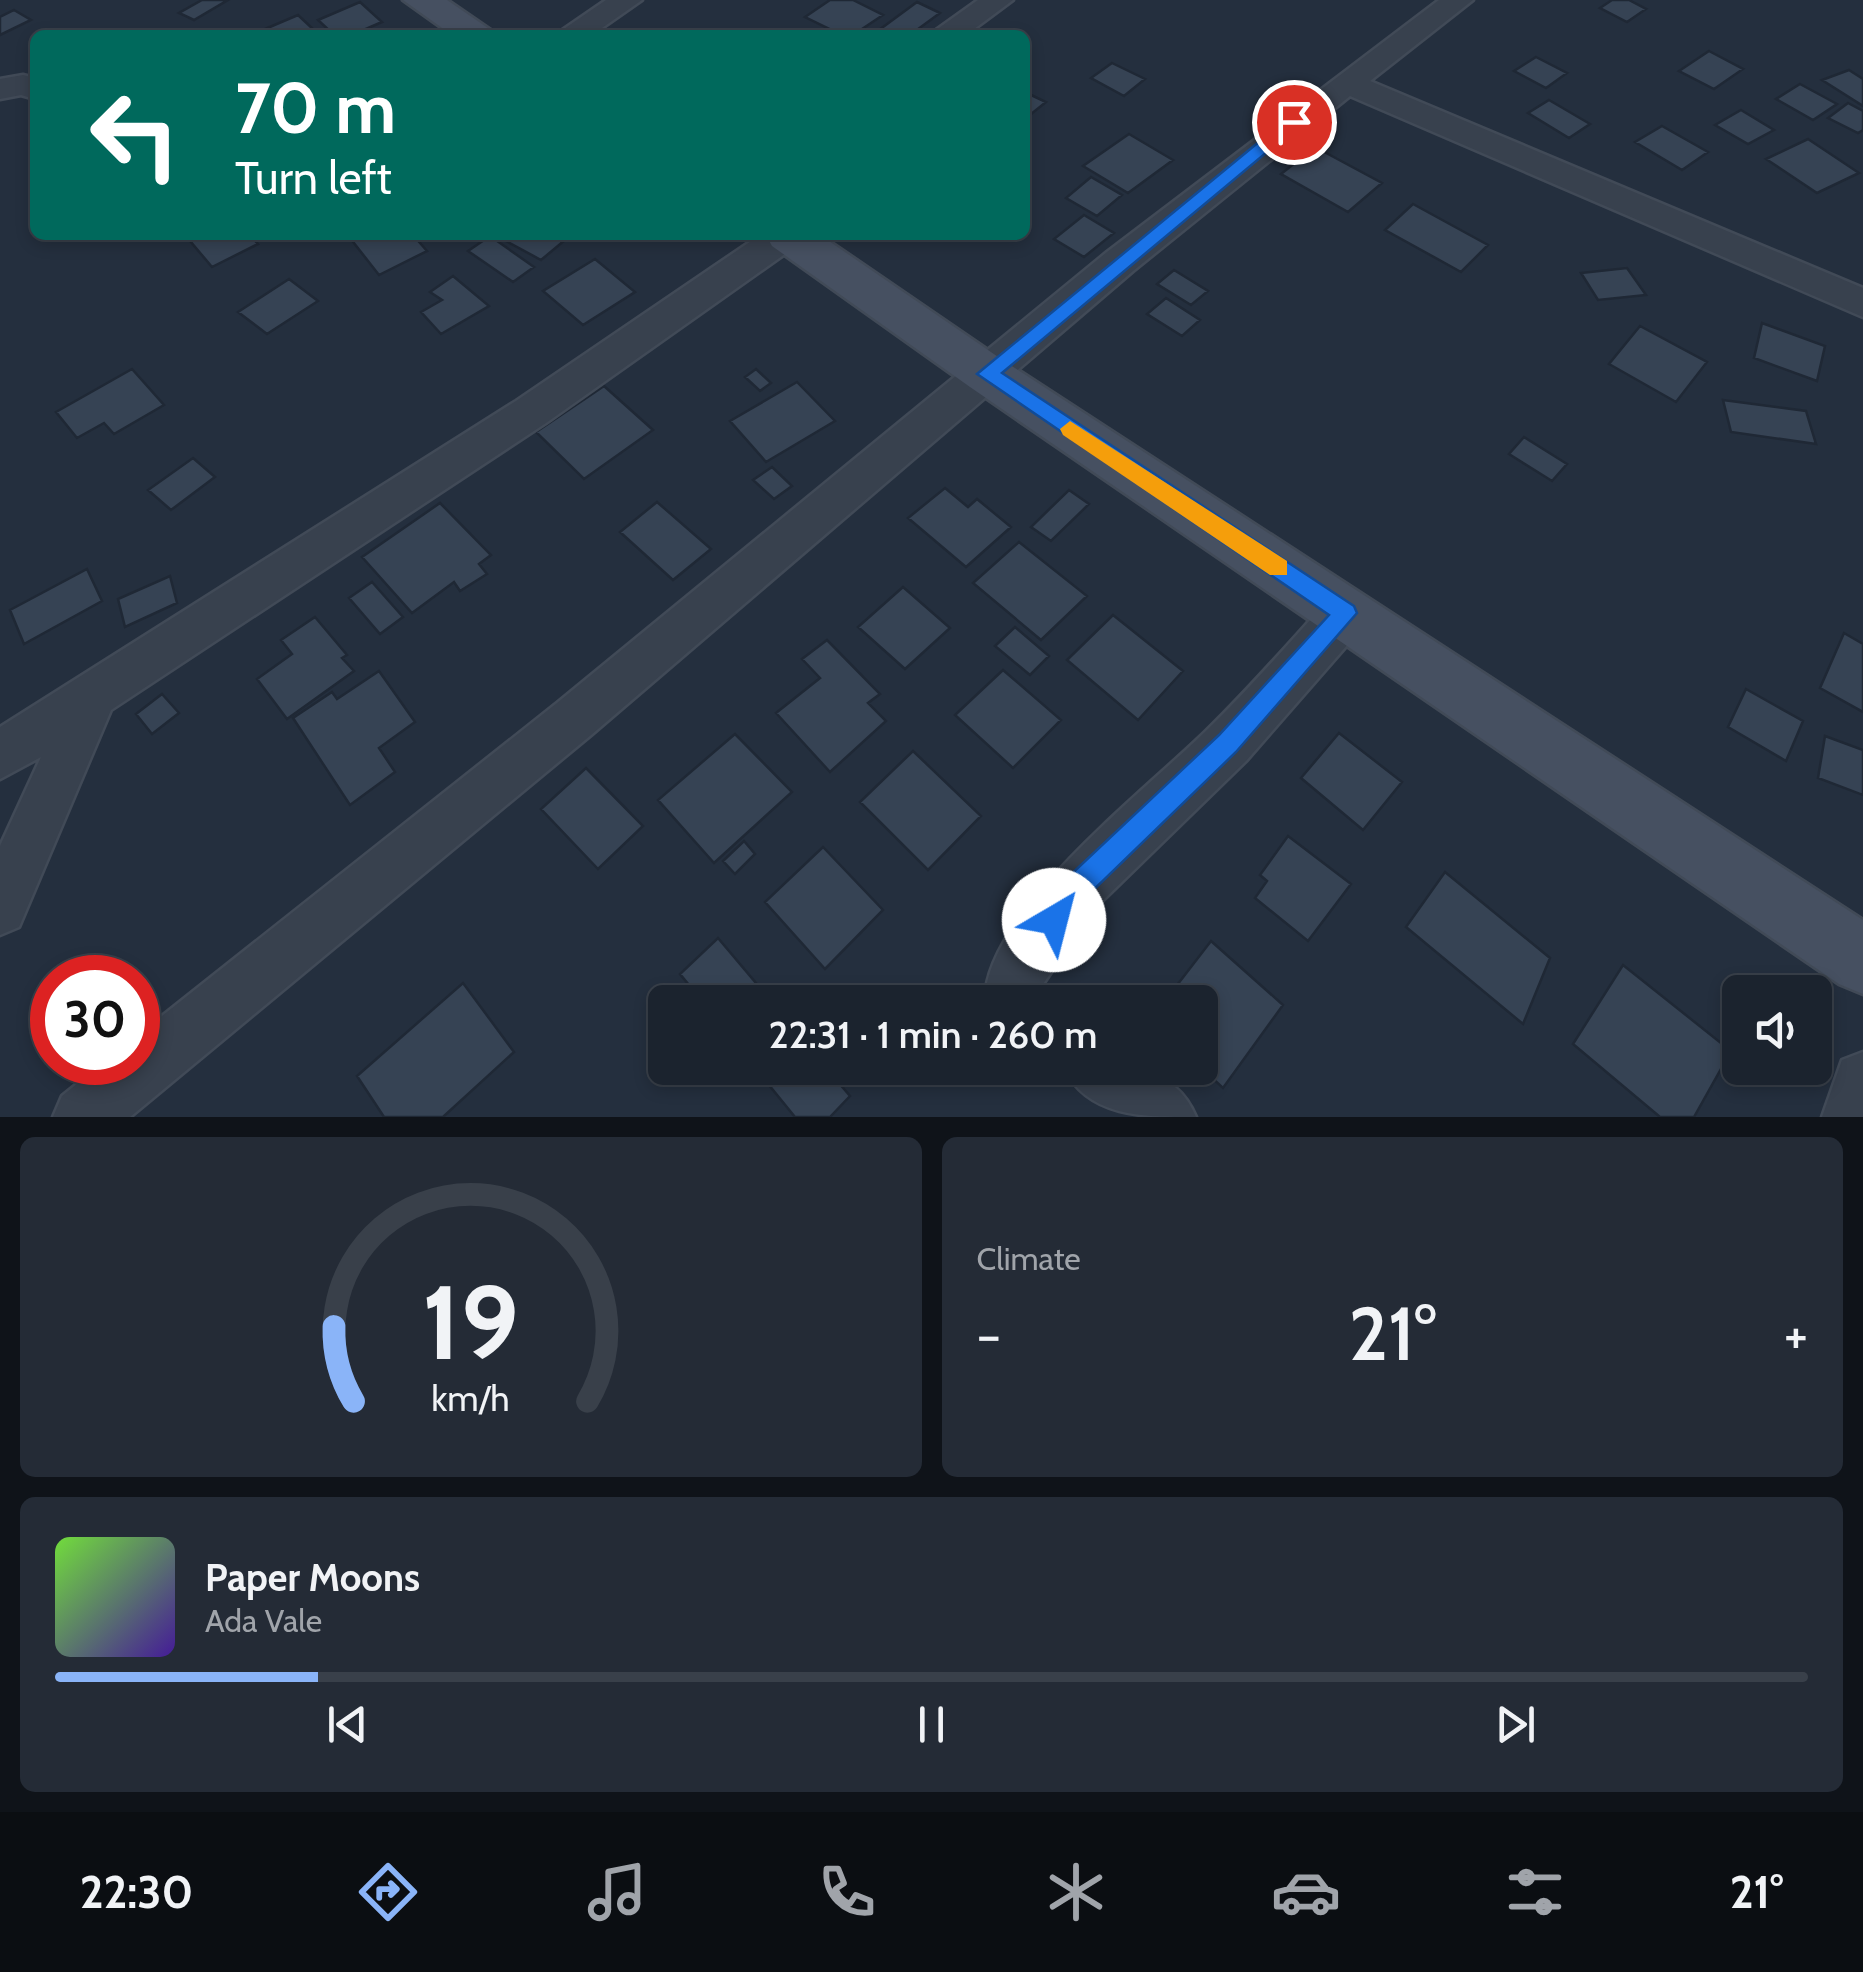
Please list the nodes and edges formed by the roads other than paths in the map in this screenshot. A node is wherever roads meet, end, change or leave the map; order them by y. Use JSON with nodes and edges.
{"nodes":[{"id":1,"x":421,"y":0,"type":"edge"},
{"id":2,"x":627,"y":0,"type":"edge"},
{"id":3,"x":998,"y":0,"type":"edge"},
{"id":4,"x":1458,"y":0,"type":"edge"},
{"id":5,"x":472,"y":30,"type":"edge"},
{"id":6,"x":580,"y":30,"type":"edge"},
{"id":7,"x":952,"y":30,"type":"edge"},
{"id":8,"x":1348,"y":83,"type":"junction"},
{"id":9,"x":30,"y":88,"type":"edge"},
{"id":10,"x":0,"y":89,"type":"edge"},
{"id":11,"x":780,"y":240,"type":"edge"},
{"id":12,"x":794,"y":240,"type":"edge"},
{"id":13,"x":1863,"y":303,"type":"edge"},
{"id":14,"x":987,"y":374,"type":"junction"},
{"id":15,"x":1346,"y":613,"type":"junction"},
{"id":16,"x":94,"y":693,"type":"junction"},
{"id":17,"x":0,"y":754,"type":"edge"},
{"id":18,"x":0,"y":908,"type":"edge"},
{"id":19,"x":1863,"y":960,"type":"edge"},
{"id":20,"x":1013,"y":985,"type":"edge"},
{"id":21,"x":1863,"y":1082,"type":"edge"},
{"id":22,"x":1118,"y":1085,"type":"edge"},
{"id":23,"x":83,"y":1117,"type":"edge"},
{"id":24,"x":1166,"y":1117,"type":"edge"},
{"id":25,"x":1852,"y":1117,"type":"edge"}],
"edges":[{"from":1,"to":5,"type":"main road"},
{"from":2,"to":6,"type":"street"},
{"from":3,"to":7,"type":"street"},
{"from":4,"to":8,"type":"street"},
{"from":8,"to":13,"type":"street"},
{"from":8,"to":14,"type":"street"},
{"from":9,"to":10,"type":"street"},
{"from":11,"to":16,"type":"street"},
{"from":12,"to":14,"type":"main road"},
{"from":14,"to":15,"type":"main road"},
{"from":14,"to":23,"type":"street"},
{"from":15,"to":19,"type":"main road"},
{"from":15,"to":20,"type":"street"},
{"from":16,"to":17,"type":"street"},
{"from":16,"to":18,"type":"street"},
{"from":21,"to":25,"type":"street"},
{"from":22,"to":24,"type":"street"}]}
